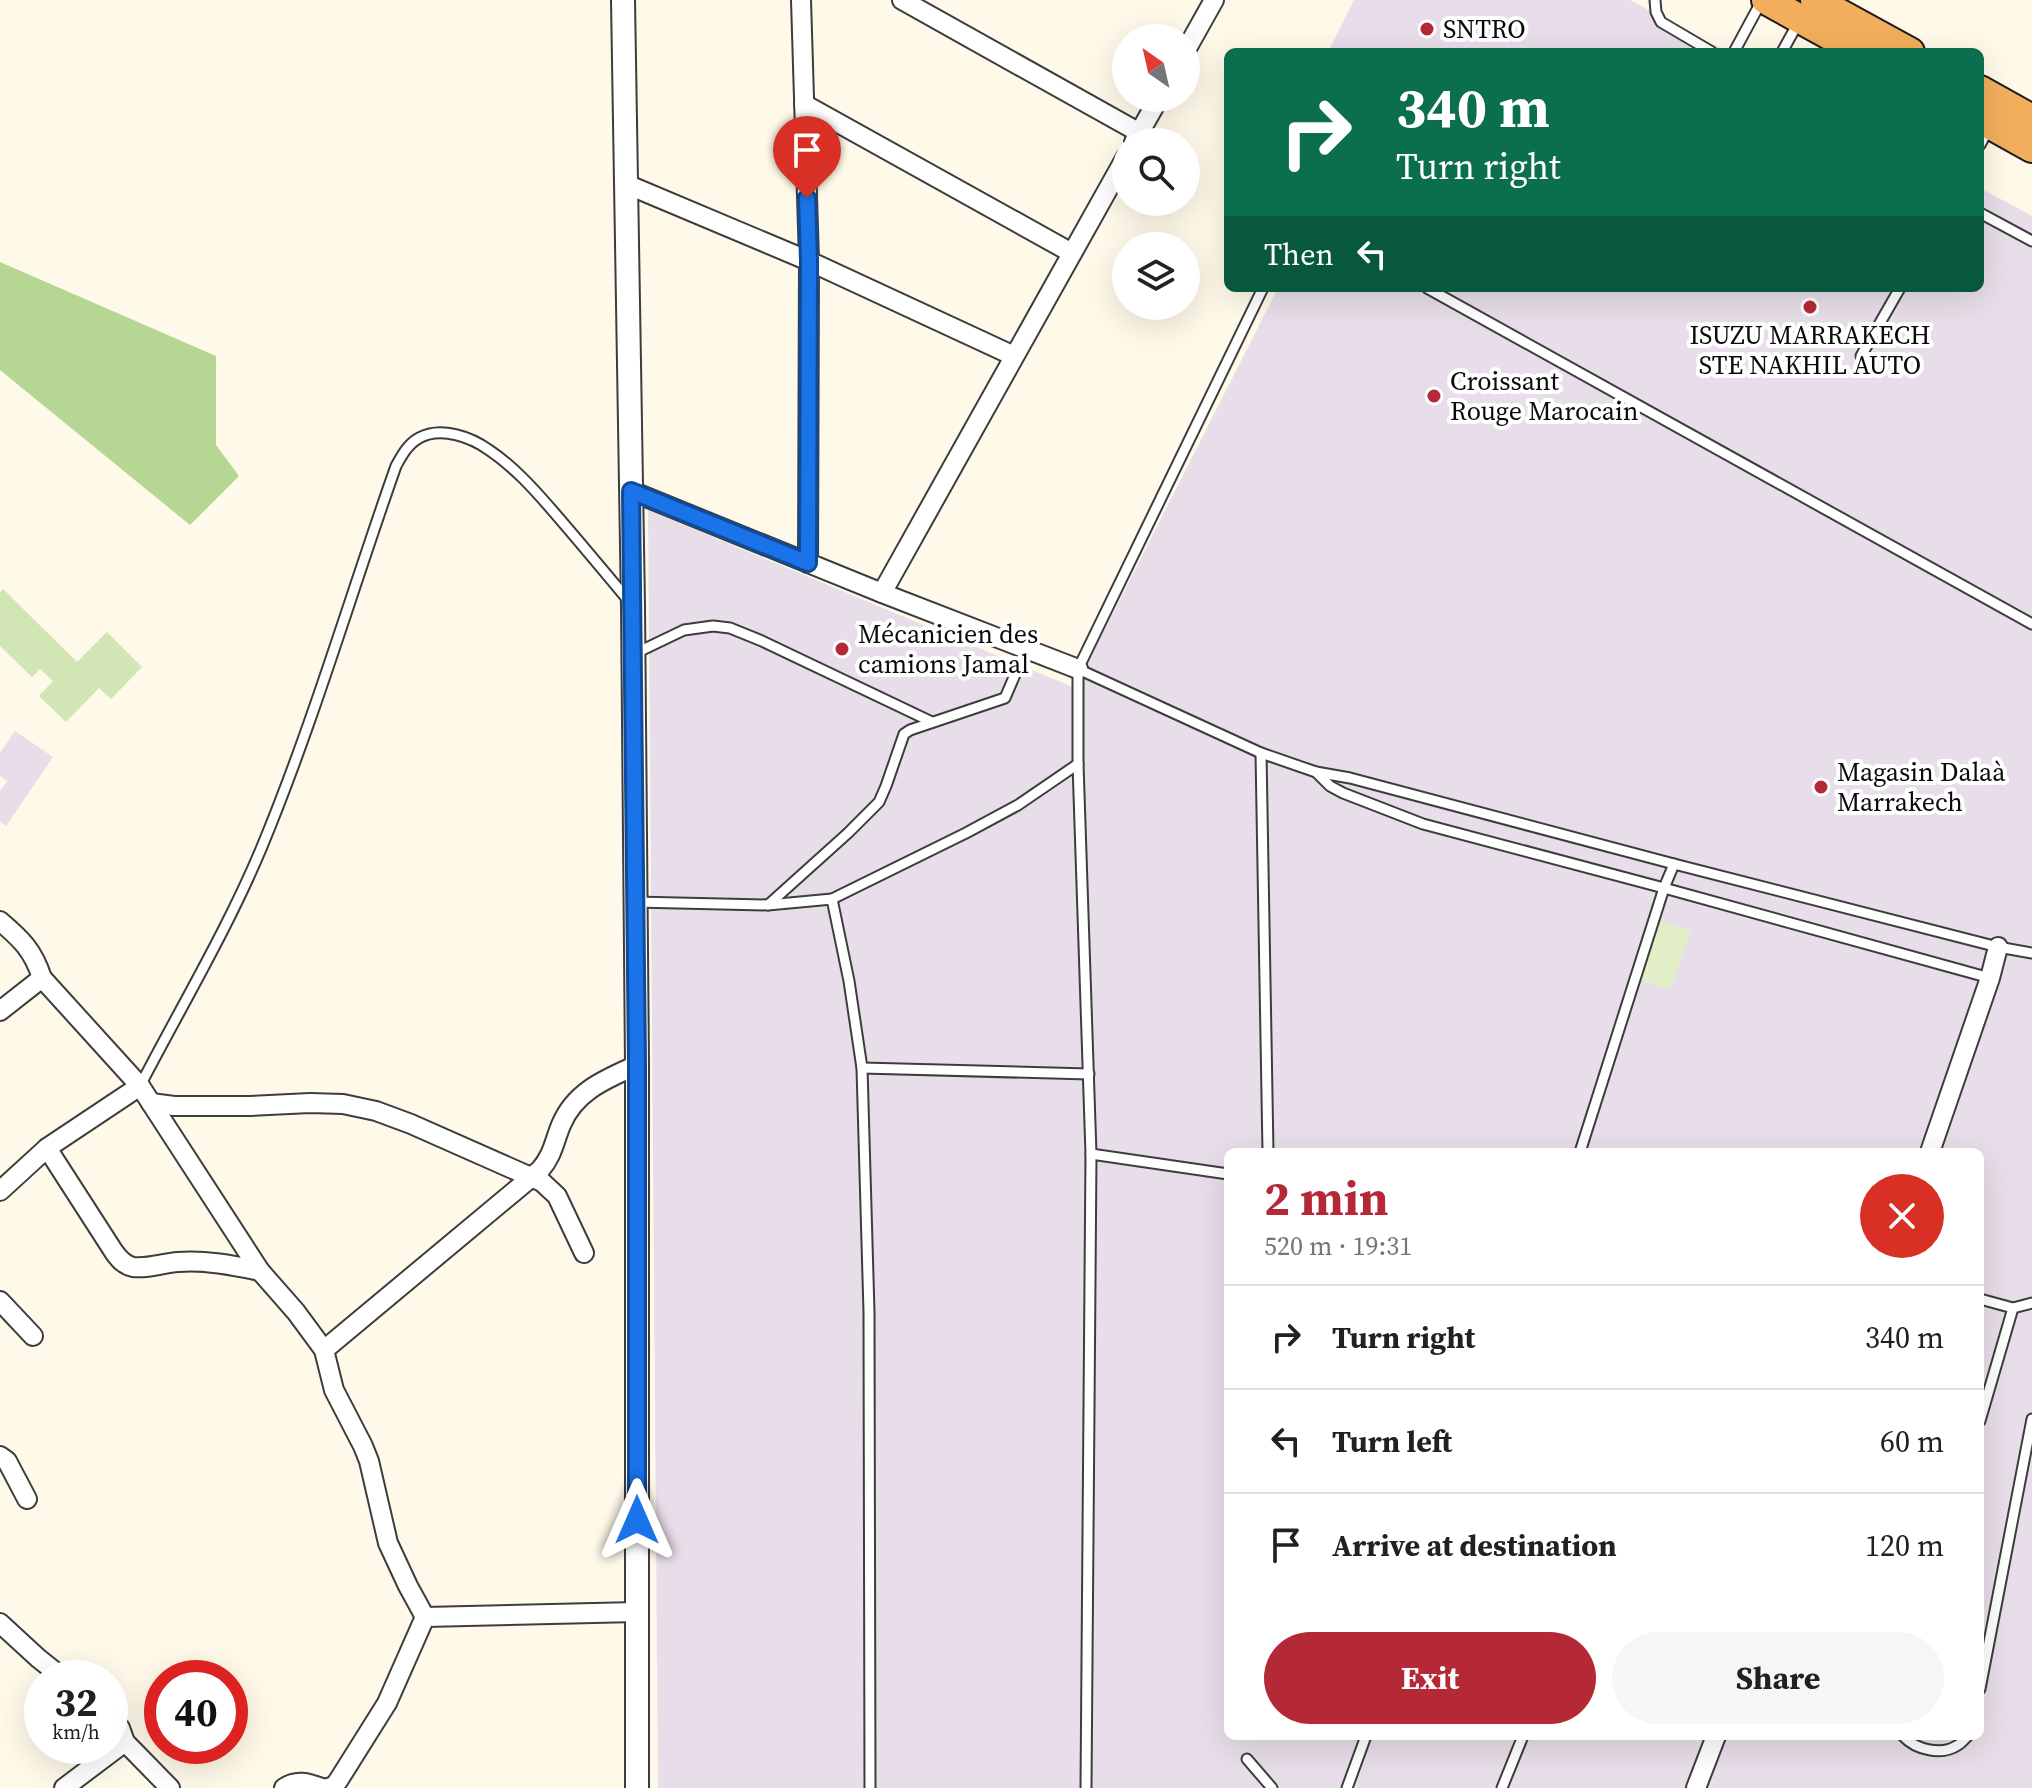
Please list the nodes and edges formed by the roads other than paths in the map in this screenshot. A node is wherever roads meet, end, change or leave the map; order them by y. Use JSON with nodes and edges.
{"nodes":[{"id":1,"x":623,"y":0,"type":"edge"},
{"id":2,"x":801,"y":0,"type":"edge"},
{"id":3,"x":902,"y":0,"type":"edge"},
{"id":4,"x":1214,"y":0,"type":"edge"},
{"id":5,"x":1655,"y":0,"type":"edge"},
{"id":6,"x":1764,"y":0,"type":"edge"},
{"id":7,"x":1808,"y":10,"type":"edge"},
{"id":8,"x":1200,"y":25,"type":"edge"},
{"id":9,"x":1705,"y":48,"type":"edge"},
{"id":10,"x":1736,"y":48,"type":"edge"},
{"id":11,"x":1784,"y":48,"type":"edge"},
{"id":12,"x":1855,"y":48,"type":"edge"},
{"id":13,"x":1900,"y":48,"type":"edge"},
{"id":14,"x":1984,"y":92,"type":"edge"},
{"id":15,"x":804,"y":104,"type":"junction"},
{"id":16,"x":2032,"y":119,"type":"edge"},
{"id":17,"x":1122,"y":128,"type":"edge"},
{"id":18,"x":1984,"y":130,"type":"edge"},
{"id":19,"x":2032,"y":148,"type":"edge"},
{"id":20,"x":1112,"y":182,"type":"edge"},
{"id":21,"x":626,"y":184,"type":"junction"},
{"id":22,"x":1984,"y":215,"type":"edge"},
{"id":23,"x":2032,"y":241,"type":"edge"},
{"id":24,"x":1072,"y":253,"type":"junction"},
{"id":25,"x":809,"y":261,"type":"junction"},
{"id":26,"x":1261,"y":292,"type":"edge"},
{"id":27,"x":1434,"y":292,"type":"edge"},
{"id":28,"x":1898,"y":292,"type":"edge"},
{"id":29,"x":1014,"y":356,"type":"junction"},
{"id":30,"x":1861,"y":356,"type":"dead end"},
{"id":31,"x":631,"y":491,"type":"junction"},
{"id":32,"x":808,"y":563,"type":"junction"},
{"id":33,"x":882,"y":593,"type":"junction"},
{"id":34,"x":633,"y":606,"type":"junction"},
{"id":35,"x":2032,"y":624,"type":"edge"},
{"id":36,"x":1026,"y":649,"type":"junction"},
{"id":37,"x":633,"y":654,"type":"junction"},
{"id":38,"x":1078,"y":669,"type":"junction"},
{"id":39,"x":932,"y":722,"type":"junction"},
{"id":40,"x":1261,"y":753,"type":"junction"},
{"id":41,"x":1078,"y":764,"type":"junction"},
{"id":42,"x":1316,"y":772,"type":"junction"},
{"id":43,"x":1674,"y":864,"type":"junction"},
{"id":44,"x":1664,"y":888,"type":"junction"},
{"id":45,"x":832,"y":899,"type":"junction"},
{"id":46,"x":635,"y":902,"type":"junction"},
{"id":47,"x":768,"y":905,"type":"junction"},
{"id":48,"x":0,"y":921,"type":"edge"},
{"id":49,"x":1998,"y":947,"type":"junction"},
{"id":50,"x":2032,"y":953,"type":"edge"},
{"id":51,"x":42,"y":978,"type":"junction"},
{"id":52,"x":1990,"y":978,"type":"junction"},
{"id":53,"x":0,"y":1011,"type":"edge"},
{"id":54,"x":637,"y":1065,"type":"junction"},
{"id":55,"x":862,"y":1068,"type":"junction"},
{"id":56,"x":1089,"y":1074,"type":"junction"},
{"id":57,"x":140,"y":1086,"type":"junction"},
{"id":58,"x":151,"y":1103,"type":"junction"},
{"id":59,"x":47,"y":1148,"type":"junction"},
{"id":60,"x":1268,"y":1148,"type":"edge"},
{"id":61,"x":1581,"y":1148,"type":"edge"},
{"id":62,"x":1931,"y":1148,"type":"edge"},
{"id":63,"x":1091,"y":1154,"type":"junction"},
{"id":64,"x":1224,"y":1173,"type":"edge"},
{"id":65,"x":532,"y":1177,"type":"junction"},
{"id":66,"x":0,"y":1191,"type":"edge"},
{"id":67,"x":584,"y":1253,"type":"dead end"},
{"id":68,"x":260,"y":1271,"type":"junction"},
{"id":69,"x":1984,"y":1300,"type":"edge"},
{"id":70,"x":0,"y":1301,"type":"edge"},
{"id":71,"x":2032,"y":1303,"type":"edge"},
{"id":72,"x":2013,"y":1308,"type":"junction"},
{"id":73,"x":33,"y":1336,"type":"dead end"},
{"id":74,"x":324,"y":1350,"type":"junction"},
{"id":75,"x":1984,"y":1407,"type":"edge"},
{"id":76,"x":2032,"y":1419,"type":"edge"},
{"id":77,"x":0,"y":1456,"type":"edge"},
{"id":78,"x":27,"y":1499,"type":"dead end"},
{"id":79,"x":637,"y":1612,"type":"junction"},
{"id":80,"x":425,"y":1617,"type":"junction"},
{"id":81,"x":0,"y":1623,"type":"edge"},
{"id":82,"x":42,"y":1660,"type":"edge"},
{"id":83,"x":1984,"y":1668,"type":"edge"},
{"id":84,"x":1365,"y":1740,"type":"edge"},
{"id":85,"x":1521,"y":1740,"type":"edge"},
{"id":86,"x":1714,"y":1740,"type":"edge"},
{"id":87,"x":1907,"y":1740,"type":"edge"},
{"id":88,"x":1964,"y":1740,"type":"edge"},
{"id":89,"x":128,"y":1745,"type":"edge"},
{"id":90,"x":1247,"y":1759,"type":"dead end"},
{"id":91,"x":96,"y":1764,"type":"edge"},
{"id":92,"x":634,"y":1785,"type":"edge"},
{"id":93,"x":333,"y":1786,"type":"edge"},
{"id":94,"x":64,"y":1788,"type":"edge"},
{"id":95,"x":170,"y":1788,"type":"edge"},
{"id":96,"x":284,"y":1788,"type":"edge"},
{"id":97,"x":870,"y":1788,"type":"edge"},
{"id":98,"x":1086,"y":1788,"type":"edge"},
{"id":99,"x":1272,"y":1788,"type":"edge"},
{"id":100,"x":1347,"y":1788,"type":"edge"},
{"id":101,"x":1502,"y":1788,"type":"edge"},
{"id":102,"x":1696,"y":1788,"type":"edge"}],
"edges":[{"from":1,"to":21,"type":"street"},
{"from":2,"to":15,"type":"street"},
{"from":3,"to":17,"type":"street"},
{"from":4,"to":8,"type":"street"},
{"from":5,"to":9,"type":"lane"},
{"from":6,"to":7,"type":"highway"},
{"from":6,"to":10,"type":"lane"},
{"from":7,"to":11,"type":"lane"},
{"from":7,"to":12,"type":"highway"},
{"from":7,"to":13,"type":"highway"},
{"from":14,"to":16,"type":"highway"},
{"from":15,"to":24,"type":"street"},
{"from":15,"to":25,"type":"street"},
{"from":18,"to":19,"type":"highway"},
{"from":20,"to":24,"type":"street"},
{"from":21,"to":25,"type":"street"},
{"from":21,"to":31,"type":"street"},
{"from":22,"to":23,"type":"lane"},
{"from":24,"to":29,"type":"street"},
{"from":25,"to":29,"type":"street"},
{"from":25,"to":32,"type":"street"},
{"from":26,"to":38,"type":"lane"},
{"from":27,"to":35,"type":"lane"},
{"from":28,"to":30,"type":"lane"},
{"from":29,"to":33,"type":"street"},
{"from":31,"to":32,"type":"street"},
{"from":31,"to":34,"type":"street"},
{"from":32,"to":33,"type":"street"},
{"from":33,"to":36,"type":"street"},
{"from":34,"to":37,"type":"street"},
{"from":34,"to":57,"type":"lane"},
{"from":36,"to":38,"type":"street"},
{"from":36,"to":39,"type":"lane"},
{"from":37,"to":39,"type":"lane"},
{"from":37,"to":46,"type":"street"},
{"from":38,"to":40,"type":"lane"},
{"from":38,"to":41,"type":"lane"},
{"from":39,"to":47,"type":"lane"},
{"from":40,"to":42,"type":"lane"},
{"from":40,"to":60,"type":"lane"},
{"from":41,"to":45,"type":"lane"},
{"from":41,"to":56,"type":"lane"},
{"from":42,"to":43,"type":"lane"},
{"from":42,"to":44,"type":"lane"},
{"from":43,"to":44,"type":"lane"},
{"from":43,"to":49,"type":"lane"},
{"from":44,"to":52,"type":"lane"},
{"from":44,"to":61,"type":"lane"},
{"from":45,"to":47,"type":"lane"},
{"from":45,"to":55,"type":"lane"},
{"from":46,"to":47,"type":"lane"},
{"from":46,"to":54,"type":"street"},
{"from":48,"to":51,"type":"street"},
{"from":49,"to":50,"type":"lane"},
{"from":49,"to":52,"type":"street"},
{"from":51,"to":53,"type":"street"},
{"from":51,"to":57,"type":"street"},
{"from":52,"to":62,"type":"street"},
{"from":54,"to":65,"type":"street"},
{"from":54,"to":79,"type":"street"},
{"from":55,"to":56,"type":"lane"},
{"from":55,"to":97,"type":"lane"},
{"from":56,"to":63,"type":"lane"},
{"from":57,"to":58,"type":"street"},
{"from":57,"to":59,"type":"street"},
{"from":58,"to":65,"type":"street"},
{"from":58,"to":68,"type":"street"},
{"from":59,"to":66,"type":"street"},
{"from":59,"to":68,"type":"street"},
{"from":63,"to":64,"type":"lane"},
{"from":63,"to":98,"type":"lane"},
{"from":65,"to":67,"type":"street"},
{"from":65,"to":74,"type":"street"},
{"from":68,"to":74,"type":"street"},
{"from":69,"to":72,"type":"lane"},
{"from":70,"to":73,"type":"street"},
{"from":71,"to":72,"type":"lane"},
{"from":72,"to":75,"type":"lane"},
{"from":74,"to":80,"type":"street"},
{"from":76,"to":83,"type":"lane"},
{"from":77,"to":78,"type":"street"},
{"from":79,"to":80,"type":"street"},
{"from":79,"to":92,"type":"street"},
{"from":80,"to":93,"type":"street"},
{"from":81,"to":82,"type":"street"},
{"from":84,"to":100,"type":"lane"},
{"from":85,"to":101,"type":"lane"},
{"from":86,"to":102,"type":"street"},
{"from":87,"to":88,"type":"lane"},
{"from":89,"to":95,"type":"street"},
{"from":90,"to":99,"type":"lane"},
{"from":91,"to":94,"type":"street"},
{"from":93,"to":96,"type":"street"}]}
